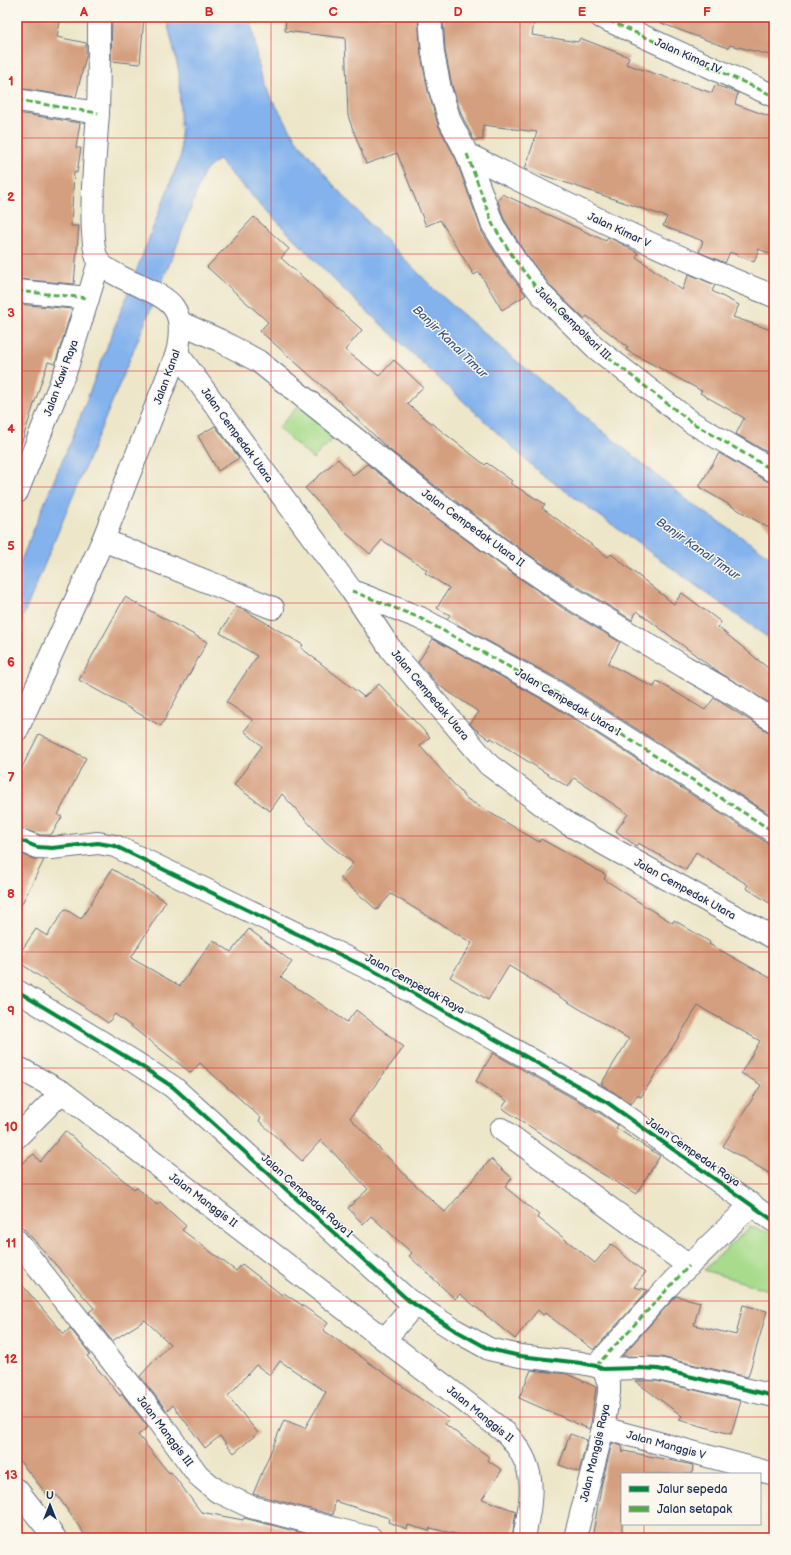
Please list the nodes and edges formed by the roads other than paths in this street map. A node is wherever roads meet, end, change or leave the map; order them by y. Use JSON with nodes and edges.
{"nodes":[{"id":1,"x":99,"y":17,"type":"edge"},
{"id":2,"x":430,"y":17,"type":"edge"},
{"id":3,"x":601,"y":17,"type":"edge"},
{"id":4,"x":774,"y":96,"type":"edge"},
{"id":5,"x":17,"y":100,"type":"edge"},
{"id":6,"x":98,"y":113,"type":"junction"},
{"id":7,"x":467,"y":154,"type":"junction"},
{"id":8,"x":104,"y":266,"type":"junction"},
{"id":9,"x":17,"y":292,"type":"edge"},
{"id":10,"x":774,"y":296,"type":"edge"},
{"id":11,"x":88,"y":298,"type":"junction"},
{"id":12,"x":181,"y":324,"type":"junction"},
{"id":13,"x":177,"y":353,"type":"junction"},
{"id":14,"x":774,"y":471,"type":"edge"},
{"id":15,"x":17,"y":492,"type":"edge"},
{"id":16,"x":103,"y":540,"type":"junction"},
{"id":17,"x":352,"y":591,"type":"junction"},
{"id":18,"x":273,"y":608,"type":"dead end"},
{"id":19,"x":774,"y":721,"type":"edge"},
{"id":20,"x":17,"y":730,"type":"edge"},
{"id":21,"x":774,"y":832,"type":"edge"},
{"id":22,"x":17,"y":839,"type":"edge"},
{"id":23,"x":774,"y":938,"type":"edge"},
{"id":24,"x":17,"y":991,"type":"edge"},
{"id":25,"x":17,"y":1067,"type":"edge"},
{"id":26,"x":62,"y":1092,"type":"junction"},
{"id":27,"x":501,"y":1130,"type":"dead end"},
{"id":28,"x":17,"y":1137,"type":"edge"},
{"id":29,"x":752,"y":1204,"type":"junction"},
{"id":30,"x":774,"y":1221,"type":"edge"},
{"id":31,"x":17,"y":1241,"type":"edge"},
{"id":32,"x":689,"y":1266,"type":"junction"},
{"id":33,"x":415,"y":1304,"type":"junction"},
{"id":34,"x":384,"y":1339,"type":"junction"},
{"id":35,"x":599,"y":1368,"type":"junction"},
{"id":36,"x":774,"y":1396,"type":"edge"},
{"id":37,"x":603,"y":1428,"type":"junction"},
{"id":38,"x":774,"y":1474,"type":"edge"},
{"id":39,"x":17,"y":1490,"type":"edge"},
{"id":40,"x":55,"y":1538,"type":"edge"},
{"id":41,"x":371,"y":1538,"type":"edge"},
{"id":42,"x":524,"y":1538,"type":"edge"},
{"id":43,"x":574,"y":1538,"type":"edge"}],
"edges":[{"from":1,"to":6,"type":"street"},
{"from":2,"to":7,"type":"street","name":"Jalan Gempolsari III"},
{"from":3,"to":4,"type":"street","name":"Jalan Kimar IV"},
{"from":5,"to":6,"type":"street"},
{"from":6,"to":8,"type":"street"},
{"from":7,"to":10,"type":"street","name":"Jalan Kimar V"},
{"from":7,"to":14,"type":"street","name":"Jalan Gempolsari III"},
{"from":8,"to":11,"type":"street","name":"Jalan Kawi Raya"},
{"from":8,"to":12,"type":"street"},
{"from":9,"to":11,"type":"street"},
{"from":11,"to":15,"type":"street","name":"Jalan Kawi Raya"},
{"from":12,"to":13,"type":"street","name":"Jalan Kanal"},
{"from":12,"to":19,"type":"street","name":"Jalan Cempedak Utara II"},
{"from":13,"to":16,"type":"street","name":"Jalan Kanal"},
{"from":13,"to":17,"type":"street","name":"Jalan Cempedak Utara"},
{"from":16,"to":18,"type":"street"},
{"from":16,"to":20,"type":"street","name":"Jalan Kanal"},
{"from":17,"to":21,"type":"street","name":"Jalan Cempedak Utara I"},
{"from":17,"to":23,"type":"street","name":"Jalan Cempedak Utara"},
{"from":22,"to":29,"type":"street","name":"Jalan Cempedak Raya"},
{"from":24,"to":33,"type":"street","name":"Jalan Cempedak Raya I"},
{"from":25,"to":26,"type":"street","name":"Jalan Manggis II"},
{"from":26,"to":28,"type":"street"},
{"from":26,"to":34,"type":"street","name":"Jalan Manggis II"},
{"from":27,"to":32,"type":"street"},
{"from":29,"to":30,"type":"street","name":"Jalan Cempedak Raya"},
{"from":29,"to":32,"type":"street"},
{"from":31,"to":41,"type":"street","name":"Jalan Manggis III"},
{"from":32,"to":35,"type":"street"},
{"from":33,"to":34,"type":"street"},
{"from":33,"to":35,"type":"street","name":"Jalan Cempedak Raya I"},
{"from":34,"to":42,"type":"street","name":"Jalan Manggis II"},
{"from":35,"to":36,"type":"street","name":"Jalan Cempedak Raya I"},
{"from":35,"to":37,"type":"street","name":"Jalan Manggis Raya"},
{"from":37,"to":38,"type":"street","name":"Jalan Manggis V"},
{"from":37,"to":43,"type":"street","name":"Jalan Manggis Raya"},
{"from":39,"to":40,"type":"street"}]}
